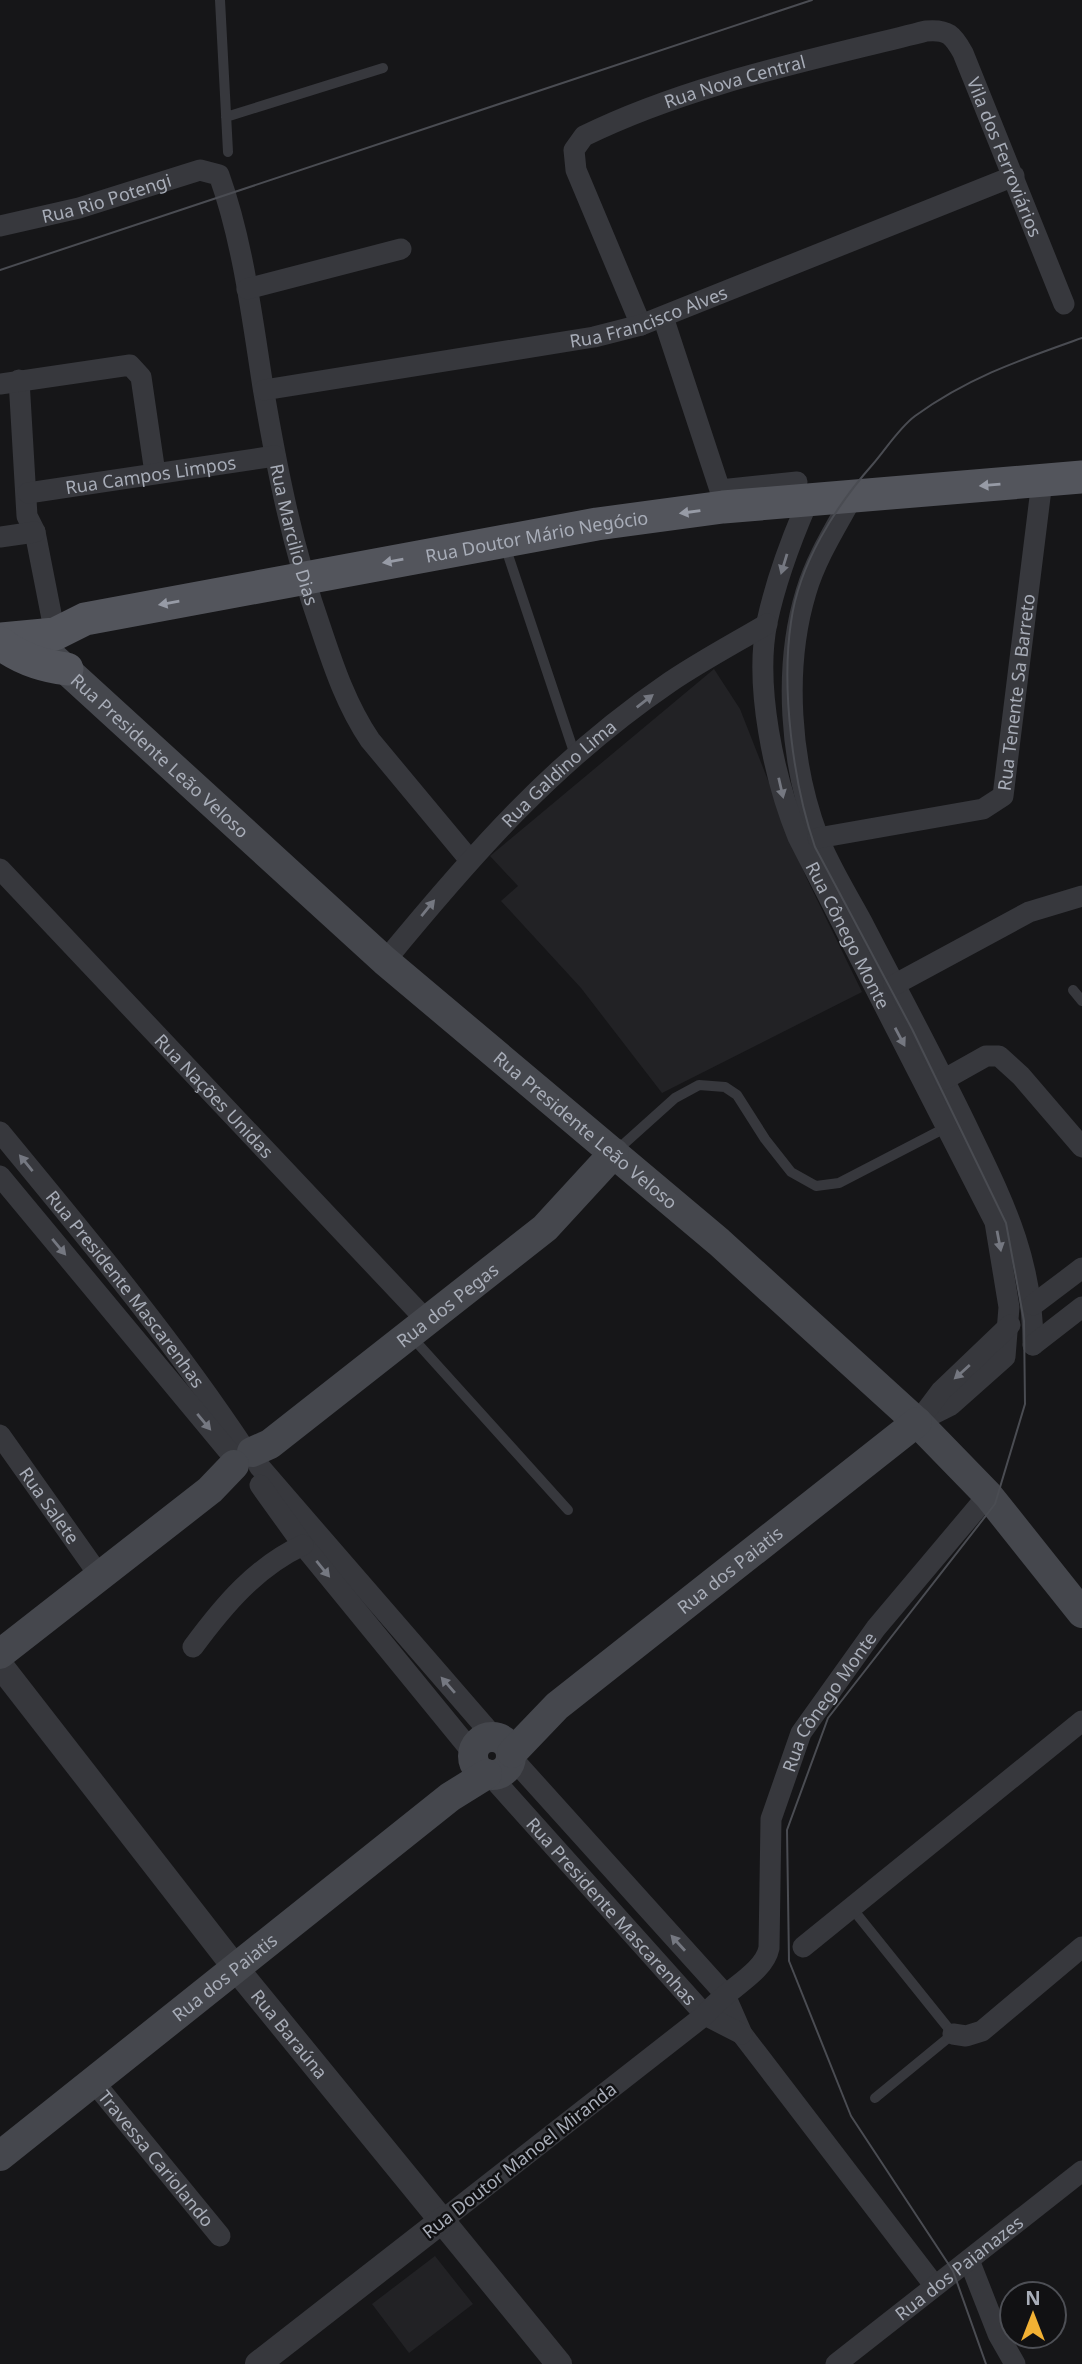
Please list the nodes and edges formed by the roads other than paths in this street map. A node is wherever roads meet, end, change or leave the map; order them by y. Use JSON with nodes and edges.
{"nodes":[{"id":1,"x":220,"y":0,"type":"edge"},
{"id":2,"x":926,"y":31,"type":"joint"},
{"id":3,"x":383,"y":68,"type":"dead end"},
{"id":4,"x":226,"y":117,"type":"junction"},
{"id":5,"x":228,"y":152,"type":"dead end"},
{"id":6,"x":211,"y":170,"type":"joint"},
{"id":7,"x":1014,"y":176,"type":"junction"},
{"id":8,"x":0,"y":226,"type":"edge"},
{"id":9,"x":401,"y":249,"type":"dead end"},
{"id":10,"x":247,"y":289,"type":"junction"},
{"id":11,"x":1064,"y":304,"type":"dead end"},
{"id":12,"x":663,"y":317,"type":"junction"},
{"id":13,"x":640,"y":325,"type":"junction"},
{"id":14,"x":10,"y":382,"type":"edge"},
{"id":15,"x":264,"y":390,"type":"junction"},
{"id":16,"x":275,"y":456,"type":"junction"},
{"id":17,"x":155,"y":473,"type":"junction"},
{"id":18,"x":1082,"y":477,"type":"edge"},
{"id":19,"x":1042,"y":481,"type":"junction"},
{"id":20,"x":803,"y":491,"type":"junction"},
{"id":21,"x":28,"y":493,"type":"junction"},
{"id":22,"x":853,"y":496,"type":"junction"},
{"id":23,"x":35,"y":532,"type":"junction"},
{"id":24,"x":0,"y":537,"type":"edge"},
{"id":25,"x":503,"y":541,"type":"junction"},
{"id":26,"x":303,"y":579,"type":"junction"},
{"id":27,"x":767,"y":624,"type":"junction"},
{"id":28,"x":31,"y":636,"type":"edge"},
{"id":29,"x":67,"y":669,"type":"junction"},
{"id":30,"x":575,"y":754,"type":"junction"},
{"id":31,"x":818,"y":838,"type":"junction"},
{"id":32,"x":469,"y":859,"type":"junction"},
{"id":33,"x":0,"y":869,"type":"edge"},
{"id":34,"x":1082,"y":896,"type":"edge"},
{"id":35,"x":385,"y":961,"type":"junction"},
{"id":36,"x":894,"y":985,"type":"junction"},
{"id":37,"x":1073,"y":990,"type":"dead end"},
{"id":38,"x":1082,"y":1001,"type":"edge"},
{"id":39,"x":945,"y":1079,"type":"junction"},
{"id":40,"x":947,"y":1127,"type":"junction"},
{"id":41,"x":0,"y":1132,"type":"edge"},
{"id":42,"x":1082,"y":1147,"type":"edge"},
{"id":43,"x":614,"y":1153,"type":"junction"},
{"id":44,"x":0,"y":1176,"type":"edge"},
{"id":45,"x":1082,"y":1268,"type":"edge"},
{"id":46,"x":1033,"y":1306,"type":"junction"},
{"id":47,"x":1082,"y":1307,"type":"edge"},
{"id":48,"x":1010,"y":1325,"type":"junction"},
{"id":49,"x":419,"y":1328,"type":"junction"},
{"id":50,"x":1005,"y":1357,"type":"joint"},
{"id":51,"x":917,"y":1422,"type":"junction"},
{"id":52,"x":0,"y":1435,"type":"edge"},
{"id":53,"x":250,"y":1461,"type":"junction"},
{"id":54,"x":988,"y":1495,"type":"junction"},
{"id":55,"x":568,"y":1510,"type":"dead end"},
{"id":56,"x":303,"y":1545,"type":"junction"},
{"id":57,"x":99,"y":1575,"type":"junction"},
{"id":58,"x":1082,"y":1613,"type":"edge"},
{"id":59,"x":193,"y":1647,"type":"dead end"},
{"id":60,"x":0,"y":1654,"type":"edge"},
{"id":61,"x":0,"y":1665,"type":"edge"},
{"id":62,"x":1082,"y":1721,"type":"edge"},
{"id":63,"x":492,"y":1755,"type":"junction"},
{"id":64,"x":851,"y":1907,"type":"junction"},
{"id":65,"x":803,"y":1947,"type":"dead end"},
{"id":66,"x":1082,"y":1947,"type":"edge"},
{"id":67,"x":769,"y":1948,"type":"joint"},
{"id":68,"x":234,"y":1966,"type":"junction"},
{"id":69,"x":724,"y":1993,"type":"junction"},
{"id":70,"x":705,"y":2015,"type":"junction"},
{"id":71,"x":742,"y":2034,"type":"junction"},
{"id":72,"x":953,"y":2034,"type":"junction"},
{"id":73,"x":93,"y":2081,"type":"junction"},
{"id":74,"x":875,"y":2098,"type":"dead end"},
{"id":75,"x":0,"y":2156,"type":"edge"},
{"id":76,"x":1082,"y":2171,"type":"edge"},
{"id":77,"x":444,"y":2219,"type":"junction"},
{"id":78,"x":220,"y":2236,"type":"dead end"},
{"id":79,"x":969,"y":2260,"type":"junction"},
{"id":80,"x":934,"y":2285,"type":"junction"},
{"id":81,"x":267,"y":2361,"type":"edge"},
{"id":82,"x":559,"y":2364,"type":"edge"},
{"id":83,"x":836,"y":2364,"type":"edge"},
{"id":84,"x":1016,"y":2364,"type":"edge"}],
"edges":[{"from":1,"to":4,"type":"lane"},
{"from":2,"to":7,"type":"street","name":"Vila dos Ferroviários"},
{"from":2,"to":13,"type":"street","name":"Rua Nova Central"},
{"from":3,"to":4,"type":"lane"},
{"from":4,"to":5,"type":"lane"},
{"from":6,"to":8,"type":"street","name":"Rua Rio Potengi"},
{"from":6,"to":10,"type":"street","name":"Rua Marcilio Dias"},
{"from":7,"to":11,"type":"street","name":"Vila dos Ferroviários"},
{"from":7,"to":12,"type":"street","name":"Rua Francisco Alves"},
{"from":9,"to":10,"type":"street"},
{"from":10,"to":15,"type":"street","name":"Rua Marcilio Dias"},
{"from":12,"to":13,"type":"street","name":"Rua Francisco Alves"},
{"from":12,"to":20,"type":"street"},
{"from":13,"to":15,"type":"street","name":"Rua Francisco Alves"},
{"from":14,"to":17,"type":"street"},
{"from":14,"to":21,"type":"street"},
{"from":15,"to":16,"type":"street","name":"Rua Marcilio Dias"},
{"from":16,"to":17,"type":"street","name":"Rua Campos Limpos"},
{"from":16,"to":26,"type":"street","name":"Rua Marcilio Dias"},
{"from":17,"to":21,"type":"street","name":"Rua Campos Limpos"},
{"from":18,"to":19,"type":"main road","name":"Rua Doutor Mário Negócio"},
{"from":19,"to":22,"type":"main road","name":"Rua Doutor Mário Negócio","one_way":true},
{"from":19,"to":31,"type":"street","name":"Rua Tenente Sa Barreto"},
{"from":20,"to":22,"type":"main road","name":"Rua Doutor Mário Negócio"},
{"from":20,"to":25,"type":"main road","name":"Rua Doutor Mário Negócio","one_way":true},
{"from":20,"to":27,"type":"street","name":"Rua Cônego Monte","one_way":true},
{"from":21,"to":23,"type":"street"},
{"from":22,"to":31,"type":"street","name":"Rua Cônego Monte"},
{"from":23,"to":24,"type":"street"},
{"from":23,"to":28,"type":"street"},
{"from":25,"to":26,"type":"main road","name":"Rua Doutor Mário Negócio","one_way":true},
{"from":25,"to":30,"type":"lane"},
{"from":26,"to":28,"type":"main road","name":"Rua Doutor Mário Negócio","one_way":true},
{"from":26,"to":32,"type":"street","name":"Rua Marcilio Dias"},
{"from":30,"to":27,"type":"street","name":"Rua Galdino Lima","one_way":true},
{"from":27,"to":40,"type":"street","name":"Rua Cônego Monte","one_way":true},
{"from":28,"to":29,"type":"main road","name":"Rua Presidente Leão Veloso"},
{"from":28,"to":29,"type":"main road"},
{"from":29,"to":35,"type":"main road","name":"Rua Presidente Leão Veloso"},
{"from":30,"to":32,"type":"street","name":"Rua Galdino Lima"},
{"from":31,"to":36,"type":"street","name":"Rua Cônego Monte"},
{"from":35,"to":32,"type":"street","name":"Rua Galdino Lima","one_way":true},
{"from":33,"to":49,"type":"street","name":"Rua Nações Unidas"},
{"from":34,"to":36,"type":"street"},
{"from":35,"to":43,"type":"main road","name":"Rua Presidente Leão Veloso"},
{"from":36,"to":39,"type":"street","name":"Rua Cônego Monte"},
{"from":37,"to":38,"type":"lane"},
{"from":39,"to":42,"type":"street"},
{"from":39,"to":46,"type":"street","name":"Rua Cônego Monte"},
{"from":40,"to":43,"type":"lane"},
{"from":40,"to":48,"type":"street","name":"Rua Cônego Monte","one_way":true},
{"from":53,"to":41,"type":"street","name":"Rua Presidente Mascarenhas","one_way":true},
{"from":43,"to":49,"type":"main road","name":"Rua dos Pegas"},
{"from":43,"to":51,"type":"main road","name":"Rua Presidente Leão Veloso"},
{"from":44,"to":53,"type":"street","name":"Rua Presidente Mascarenhas","one_way":true},
{"from":45,"to":46,"type":"street"},
{"from":46,"to":47,"type":"street","name":"Rua Cônego Monte"},
{"from":48,"to":50,"type":"street","name":"Rua Cônego Monte"},
{"from":48,"to":51,"type":"street","name":"Rua dos Paiatis","one_way":true},
{"from":49,"to":53,"type":"main road","name":"Rua dos Pegas"},
{"from":49,"to":55,"type":"lane"},
{"from":50,"to":51,"type":"street","name":"Rua dos Paiatis"},
{"from":51,"to":54,"type":"main road","name":"Rua Presidente Leão Veloso"},
{"from":51,"to":63,"type":"main road","name":"Rua dos Paiatis"},
{"from":52,"to":57,"type":"street","name":"Rua Salete"},
{"from":53,"to":56,"type":"street","name":"Rua Presidente Mascarenhas"},
{"from":53,"to":57,"type":"main road","name":"Rua dos Pegas"},
{"from":63,"to":53,"type":"street","name":"Rua Presidente Mascarenhas","one_way":true},
{"from":54,"to":58,"type":"main road","name":"Rua Presidente Leão Veloso"},
{"from":54,"to":67,"type":"street","name":"Rua Cônego Monte"},
{"from":56,"to":59,"type":"street"},
{"from":56,"to":63,"type":"street","name":"Rua Presidente Mascarenhas","one_way":true},
{"from":57,"to":60,"type":"main road","name":"Rua dos Pegas"},
{"from":61,"to":68,"type":"street","name":"Rua Baraúna"},
{"from":62,"to":64,"type":"street"},
{"from":63,"to":68,"type":"main road","name":"Rua dos Paiatis"},
{"from":69,"to":63,"type":"street","name":"Rua Presidente Mascarenhas","one_way":true},
{"from":63,"to":70,"type":"street","name":"Rua Presidente Mascarenhas"},
{"from":64,"to":65,"type":"street"},
{"from":64,"to":72,"type":"lane"},
{"from":66,"to":72,"type":"street"},
{"from":67,"to":69,"type":"street","name":"Rua Doutor Manoel Miranda"},
{"from":68,"to":73,"type":"main road","name":"Rua dos Paiatis"},
{"from":68,"to":77,"type":"street","name":"Rua Baraúna"},
{"from":69,"to":70,"type":"street","name":"Rua Doutor Manoel Miranda"},
{"from":69,"to":71,"type":"street","name":"Rua Presidente Mascarenhas"},
{"from":70,"to":71,"type":"street","name":"Rua Presidente Mascarenhas"},
{"from":70,"to":77,"type":"street","name":"Rua Doutor Manoel Miranda"},
{"from":71,"to":80,"type":"street","name":"Rua Presidente Mascarenhas"},
{"from":72,"to":74,"type":"lane"},
{"from":73,"to":75,"type":"main road","name":"Rua dos Paiatis"},
{"from":73,"to":78,"type":"street","name":"Travessa Cariolando"},
{"from":76,"to":79,"type":"street","name":"Rua dos Paianazes"},
{"from":77,"to":81,"type":"street","name":"Rua Doutor Manoel Miranda"},
{"from":77,"to":82,"type":"street","name":"Rua Baraúna"},
{"from":79,"to":80,"type":"street","name":"Rua dos Paianazes"},
{"from":79,"to":84,"type":"street"},
{"from":80,"to":83,"type":"street","name":"Rua dos Paianazes"}]}
